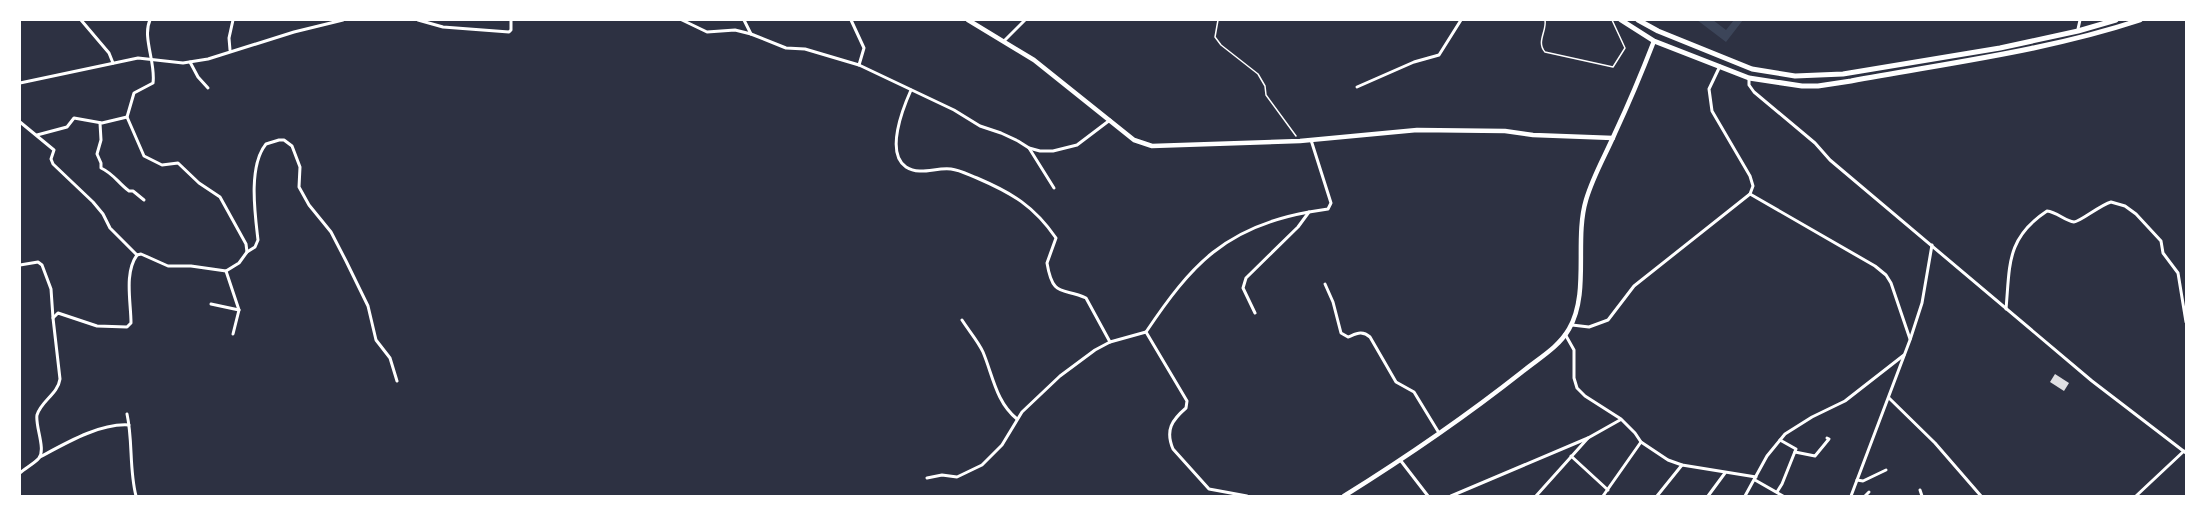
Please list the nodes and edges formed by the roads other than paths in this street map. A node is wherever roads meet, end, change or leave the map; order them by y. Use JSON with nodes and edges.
{"nodes":[{"id":1,"x":81,"y":20,"type":"edge"},
{"id":2,"x":150,"y":20,"type":"edge"},
{"id":3,"x":233,"y":20,"type":"edge"},
{"id":4,"x":344,"y":20,"type":"edge"},
{"id":5,"x":418,"y":20,"type":"edge"},
{"id":6,"x":511,"y":20,"type":"edge"},
{"id":7,"x":682,"y":20,"type":"edge"},
{"id":8,"x":744,"y":20,"type":"edge"},
{"id":9,"x":851,"y":20,"type":"edge"},
{"id":10,"x":968,"y":20,"type":"edge"},
{"id":11,"x":1025,"y":20,"type":"edge"},
{"id":12,"x":1461,"y":20,"type":"edge"},
{"id":13,"x":1545,"y":20,"type":"edge"},
{"id":14,"x":1612,"y":20,"type":"edge"},
{"id":15,"x":1621,"y":20,"type":"edge"},
{"id":16,"x":1638,"y":20,"type":"edge"},
{"id":17,"x":2080,"y":20,"type":"edge"},
{"id":18,"x":2116,"y":20,"type":"edge"},
{"id":19,"x":2140,"y":20,"type":"edge"},
{"id":20,"x":2078,"y":30,"type":"junction"},
{"id":21,"x":1658,"y":31,"type":"junction"},
{"id":22,"x":751,"y":34,"type":"junction"},
{"id":23,"x":1004,"y":40,"type":"junction"},
{"id":24,"x":1654,"y":41,"type":"junction"},
{"id":25,"x":230,"y":51,"type":"junction"},
{"id":26,"x":153,"y":59,"type":"junction"},
{"id":27,"x":190,"y":62,"type":"junction"},
{"id":28,"x":113,"y":63,"type":"junction"},
{"id":29,"x":859,"y":65,"type":"junction"},
{"id":30,"x":1720,"y":66,"type":"junction"},
{"id":31,"x":1752,"y":69,"type":"junction"},
{"id":32,"x":1749,"y":78,"type":"junction"},
{"id":33,"x":20,"y":83,"type":"edge"},
{"id":34,"x":1357,"y":87,"type":"dead end"},
{"id":35,"x":208,"y":88,"type":"dead end"},
{"id":36,"x":910,"y":90,"type":"junction"},
{"id":37,"x":127,"y":117,"type":"junction"},
{"id":38,"x":1111,"y":120,"type":"junction"},
{"id":39,"x":20,"y":122,"type":"edge"},
{"id":40,"x":100,"y":123,"type":"junction"},
{"id":41,"x":36,"y":135,"type":"junction"},
{"id":42,"x":1612,"y":138,"type":"junction"},
{"id":43,"x":1311,"y":140,"type":"junction"},
{"id":44,"x":1029,"y":148,"type":"junction"},
{"id":45,"x":1054,"y":188,"type":"dead end"},
{"id":46,"x":1750,"y":194,"type":"junction"},
{"id":47,"x":144,"y":200,"type":"dead end"},
{"id":48,"x":1309,"y":212,"type":"junction"},
{"id":49,"x":1932,"y":244,"type":"junction"},
{"id":50,"x":247,"y":252,"type":"junction"},
{"id":51,"x":137,"y":255,"type":"junction"},
{"id":52,"x":20,"y":265,"type":"edge"},
{"id":53,"x":226,"y":271,"type":"junction"},
{"id":54,"x":1325,"y":284,"type":"dead end"},
{"id":55,"x":211,"y":304,"type":"dead end"},
{"id":56,"x":2006,"y":309,"type":"junction"},
{"id":57,"x":239,"y":310,"type":"junction"},
{"id":58,"x":1255,"y":314,"type":"dead end"},
{"id":59,"x":53,"y":318,"type":"junction"},
{"id":60,"x":962,"y":320,"type":"dead end"},
{"id":61,"x":2187,"y":322,"type":"edge"},
{"id":62,"x":1571,"y":325,"type":"junction"},
{"id":63,"x":1146,"y":332,"type":"junction"},
{"id":64,"x":233,"y":334,"type":"dead end"},
{"id":65,"x":1565,"y":334,"type":"junction"},
{"id":66,"x":1910,"y":340,"type":"junction"},
{"id":67,"x":1110,"y":342,"type":"junction"},
{"id":68,"x":1906,"y":354,"type":"junction"},
{"id":69,"x":398,"y":381,"type":"dead end"},
{"id":70,"x":1889,"y":398,"type":"junction"},
{"id":71,"x":127,"y":414,"type":"dead end"},
{"id":72,"x":1017,"y":419,"type":"junction"},
{"id":73,"x":1621,"y":419,"type":"junction"},
{"id":74,"x":129,"y":425,"type":"junction"},
{"id":75,"x":1439,"y":432,"type":"junction"},
{"id":76,"x":1588,"y":438,"type":"junction"},
{"id":77,"x":1827,"y":438,"type":"dead end"},
{"id":78,"x":1780,"y":440,"type":"junction"},
{"id":79,"x":1641,"y":442,"type":"junction"},
{"id":80,"x":1795,"y":452,"type":"junction"},
{"id":81,"x":2185,"y":452,"type":"edge"},
{"id":82,"x":1571,"y":456,"type":"junction"},
{"id":83,"x":39,"y":458,"type":"junction"},
{"id":84,"x":1401,"y":461,"type":"junction"},
{"id":85,"x":1683,"y":465,"type":"junction"},
{"id":86,"x":1886,"y":470,"type":"dead end"},
{"id":87,"x":1725,"y":472,"type":"junction"},
{"id":88,"x":20,"y":473,"type":"edge"},
{"id":89,"x":927,"y":478,"type":"dead end"},
{"id":90,"x":1756,"y":479,"type":"junction"},
{"id":91,"x":1857,"y":480,"type":"junction"},
{"id":92,"x":1608,"y":490,"type":"junction"},
{"id":93,"x":1920,"y":490,"type":"dead end"},
{"id":94,"x":1777,"y":492,"type":"junction"},
{"id":95,"x":1869,"y":492,"type":"dead end"},
{"id":96,"x":136,"y":496,"type":"edge"},
{"id":97,"x":1247,"y":496,"type":"edge"},
{"id":98,"x":1344,"y":496,"type":"edge"},
{"id":99,"x":1428,"y":496,"type":"edge"},
{"id":100,"x":1450,"y":496,"type":"edge"},
{"id":101,"x":1536,"y":496,"type":"edge"},
{"id":102,"x":1603,"y":496,"type":"edge"},
{"id":103,"x":1657,"y":496,"type":"edge"},
{"id":104,"x":1708,"y":496,"type":"edge"},
{"id":105,"x":1744,"y":496,"type":"edge"},
{"id":106,"x":1784,"y":496,"type":"edge"},
{"id":107,"x":1852,"y":496,"type":"edge"},
{"id":108,"x":1864,"y":496,"type":"edge"},
{"id":109,"x":1922,"y":496,"type":"edge"},
{"id":110,"x":1981,"y":496,"type":"edge"},
{"id":111,"x":2136,"y":496,"type":"edge"}],
"edges":[{"from":1,"to":28,"type":"street"},
{"from":2,"to":26,"type":"street"},
{"from":3,"to":25,"type":"street"},
{"from":4,"to":25,"type":"street"},
{"from":5,"to":6,"type":"street"},
{"from":7,"to":22,"type":"street"},
{"from":8,"to":22,"type":"street"},
{"from":9,"to":29,"type":"street"},
{"from":10,"to":23,"type":"main road"},
{"from":11,"to":23,"type":"street"},
{"from":12,"to":34,"type":"street"},
{"from":13,"to":14,"type":"lane"},
{"from":15,"to":24,"type":"highway"},
{"from":16,"to":21,"type":"highway"},
{"from":17,"to":20,"type":"street"},
{"from":18,"to":20,"type":"highway"},
{"from":19,"to":32,"type":"highway"},
{"from":20,"to":31,"type":"highway"},
{"from":21,"to":24,"type":"highway"},
{"from":21,"to":31,"type":"highway"},
{"from":22,"to":29,"type":"street"},
{"from":23,"to":38,"type":"main road"},
{"from":24,"to":30,"type":"highway"},
{"from":24,"to":42,"type":"main road"},
{"from":25,"to":27,"type":"street"},
{"from":26,"to":27,"type":"street"},
{"from":26,"to":28,"type":"street"},
{"from":26,"to":37,"type":"street"},
{"from":27,"to":35,"type":"street"},
{"from":28,"to":33,"type":"street"},
{"from":29,"to":36,"type":"street"},
{"from":30,"to":32,"type":"highway"},
{"from":30,"to":46,"type":"street"},
{"from":31,"to":32,"type":"highway"},
{"from":32,"to":49,"type":"street"},
{"from":36,"to":44,"type":"street"},
{"from":36,"to":67,"type":"street"},
{"from":37,"to":40,"type":"street"},
{"from":37,"to":50,"type":"street"},
{"from":38,"to":43,"type":"main road"},
{"from":38,"to":44,"type":"street"},
{"from":39,"to":41,"type":"street"},
{"from":40,"to":41,"type":"street"},
{"from":40,"to":47,"type":"street"},
{"from":41,"to":51,"type":"street"},
{"from":42,"to":43,"type":"main road"},
{"from":42,"to":62,"type":"main road"},
{"from":43,"to":48,"type":"street"},
{"from":44,"to":45,"type":"street"},
{"from":46,"to":62,"type":"street"},
{"from":46,"to":66,"type":"street"},
{"from":48,"to":58,"type":"street"},
{"from":48,"to":63,"type":"street"},
{"from":49,"to":56,"type":"street"},
{"from":49,"to":66,"type":"street"},
{"from":50,"to":53,"type":"street"},
{"from":50,"to":69,"type":"street"},
{"from":51,"to":53,"type":"street"},
{"from":51,"to":59,"type":"street"},
{"from":52,"to":59,"type":"street"},
{"from":53,"to":57,"type":"street"},
{"from":54,"to":75,"type":"street"},
{"from":55,"to":57,"type":"street"},
{"from":56,"to":61,"type":"street"},
{"from":56,"to":81,"type":"street"},
{"from":57,"to":64,"type":"street"},
{"from":59,"to":83,"type":"street"},
{"from":60,"to":72,"type":"street"},
{"from":62,"to":65,"type":"main road"},
{"from":63,"to":67,"type":"street"},
{"from":63,"to":97,"type":"street"},
{"from":65,"to":73,"type":"street"},
{"from":65,"to":75,"type":"main road"},
{"from":66,"to":68,"type":"street"},
{"from":67,"to":72,"type":"street"},
{"from":68,"to":70,"type":"street"},
{"from":68,"to":78,"type":"street"},
{"from":70,"to":91,"type":"street"},
{"from":70,"to":110,"type":"street"},
{"from":71,"to":74,"type":"street"},
{"from":72,"to":89,"type":"street"},
{"from":73,"to":76,"type":"street"},
{"from":73,"to":79,"type":"street"},
{"from":74,"to":83,"type":"street"},
{"from":74,"to":96,"type":"street"},
{"from":75,"to":84,"type":"main road"},
{"from":76,"to":82,"type":"street"},
{"from":76,"to":100,"type":"street"},
{"from":77,"to":80,"type":"street"},
{"from":78,"to":80,"type":"street"},
{"from":78,"to":90,"type":"street"},
{"from":79,"to":85,"type":"street"},
{"from":79,"to":92,"type":"street"},
{"from":80,"to":94,"type":"street"},
{"from":81,"to":111,"type":"street"},
{"from":82,"to":92,"type":"street"},
{"from":82,"to":101,"type":"street"},
{"from":83,"to":88,"type":"street"},
{"from":84,"to":98,"type":"main road"},
{"from":84,"to":99,"type":"street"},
{"from":85,"to":87,"type":"street"},
{"from":85,"to":103,"type":"street"},
{"from":86,"to":91,"type":"street"},
{"from":87,"to":90,"type":"street"},
{"from":87,"to":104,"type":"street"},
{"from":90,"to":94,"type":"street"},
{"from":90,"to":105,"type":"street"},
{"from":91,"to":107,"type":"street"},
{"from":92,"to":102,"type":"street"},
{"from":93,"to":109,"type":"street"},
{"from":94,"to":106,"type":"street"},
{"from":95,"to":108,"type":"street"}]}
